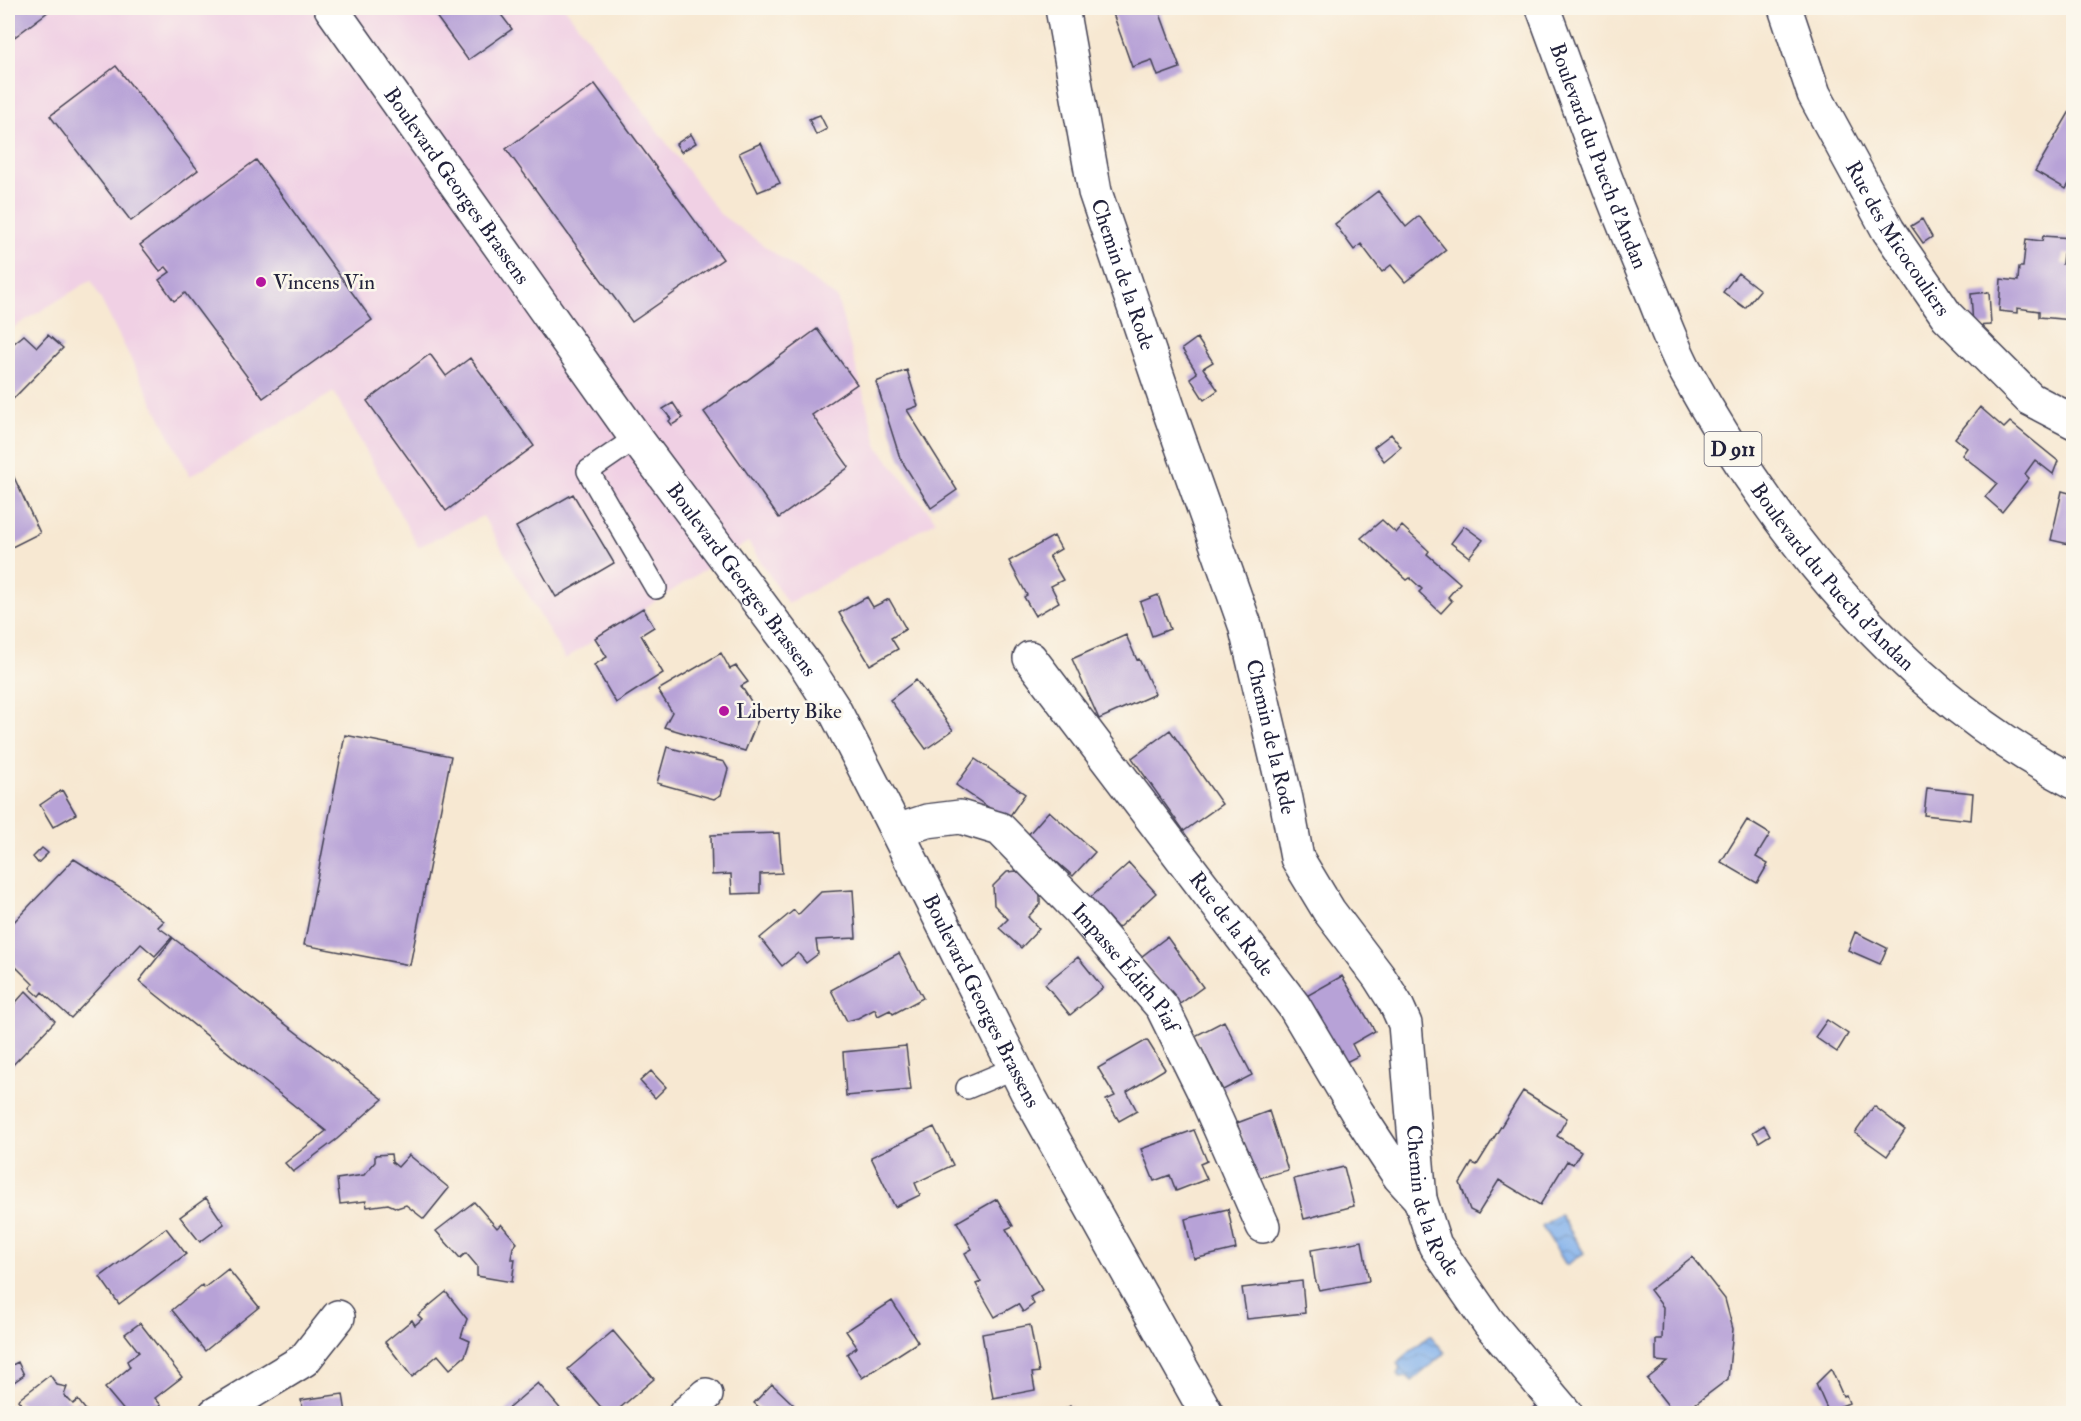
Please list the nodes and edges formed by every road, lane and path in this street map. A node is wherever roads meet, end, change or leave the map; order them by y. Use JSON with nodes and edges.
{"nodes":[{"id":1,"x":331,"y":8,"type":"edge"},
{"id":2,"x":1062,"y":8,"type":"edge"},
{"id":3,"x":1543,"y":8,"type":"edge"},
{"id":4,"x":1785,"y":8,"type":"edge"},
{"id":5,"x":2073,"y":422,"type":"edge"},
{"id":6,"x":636,"y":438,"type":"junction"},
{"id":7,"x":657,"y":588,"type":"dead end"},
{"id":8,"x":1030,"y":658,"type":"dead end"},
{"id":9,"x":2073,"y":782,"type":"edge"},
{"id":10,"x":897,"y":831,"type":"junction"},
{"id":11,"x":1015,"y":1068,"type":"junction"},
{"id":12,"x":967,"y":1088,"type":"dead end"},
{"id":13,"x":1420,"y":1199,"type":"junction"},
{"id":14,"x":1263,"y":1226,"type":"dead end"},
{"id":15,"x":338,"y":1317,"type":"dead end"},
{"id":16,"x":214,"y":1413,"type":"edge"},
{"id":17,"x":1208,"y":1413,"type":"edge"},
{"id":18,"x":1566,"y":1413,"type":"edge"}],
"edges":[{"from":1,"to":6,"type":"street","name":"Boulevard Georges Brassens"},
{"from":2,"to":13,"type":"street","name":"Chemin de la Rode"},
{"from":3,"to":9,"type":"street","name":"Boulevard du Puech d'Andan","number":"D 911"},
{"from":4,"to":5,"type":"street","name":"Rue des Micocouliers"},
{"from":6,"to":7,"type":"lane"},
{"from":6,"to":10,"type":"street","name":"Boulevard Georges Brassens"},
{"from":8,"to":13,"type":"street","name":"Rue de la Rode"},
{"from":10,"to":11,"type":"street","name":"Boulevard Georges Brassens"},
{"from":10,"to":14,"type":"street","name":"Impasse Édith Piaf"},
{"from":11,"to":12,"type":"lane"},
{"from":11,"to":17,"type":"street","name":"Boulevard Georges Brassens"},
{"from":13,"to":18,"type":"street","name":"Chemin de la Rode"},
{"from":15,"to":16,"type":"street"}]}
